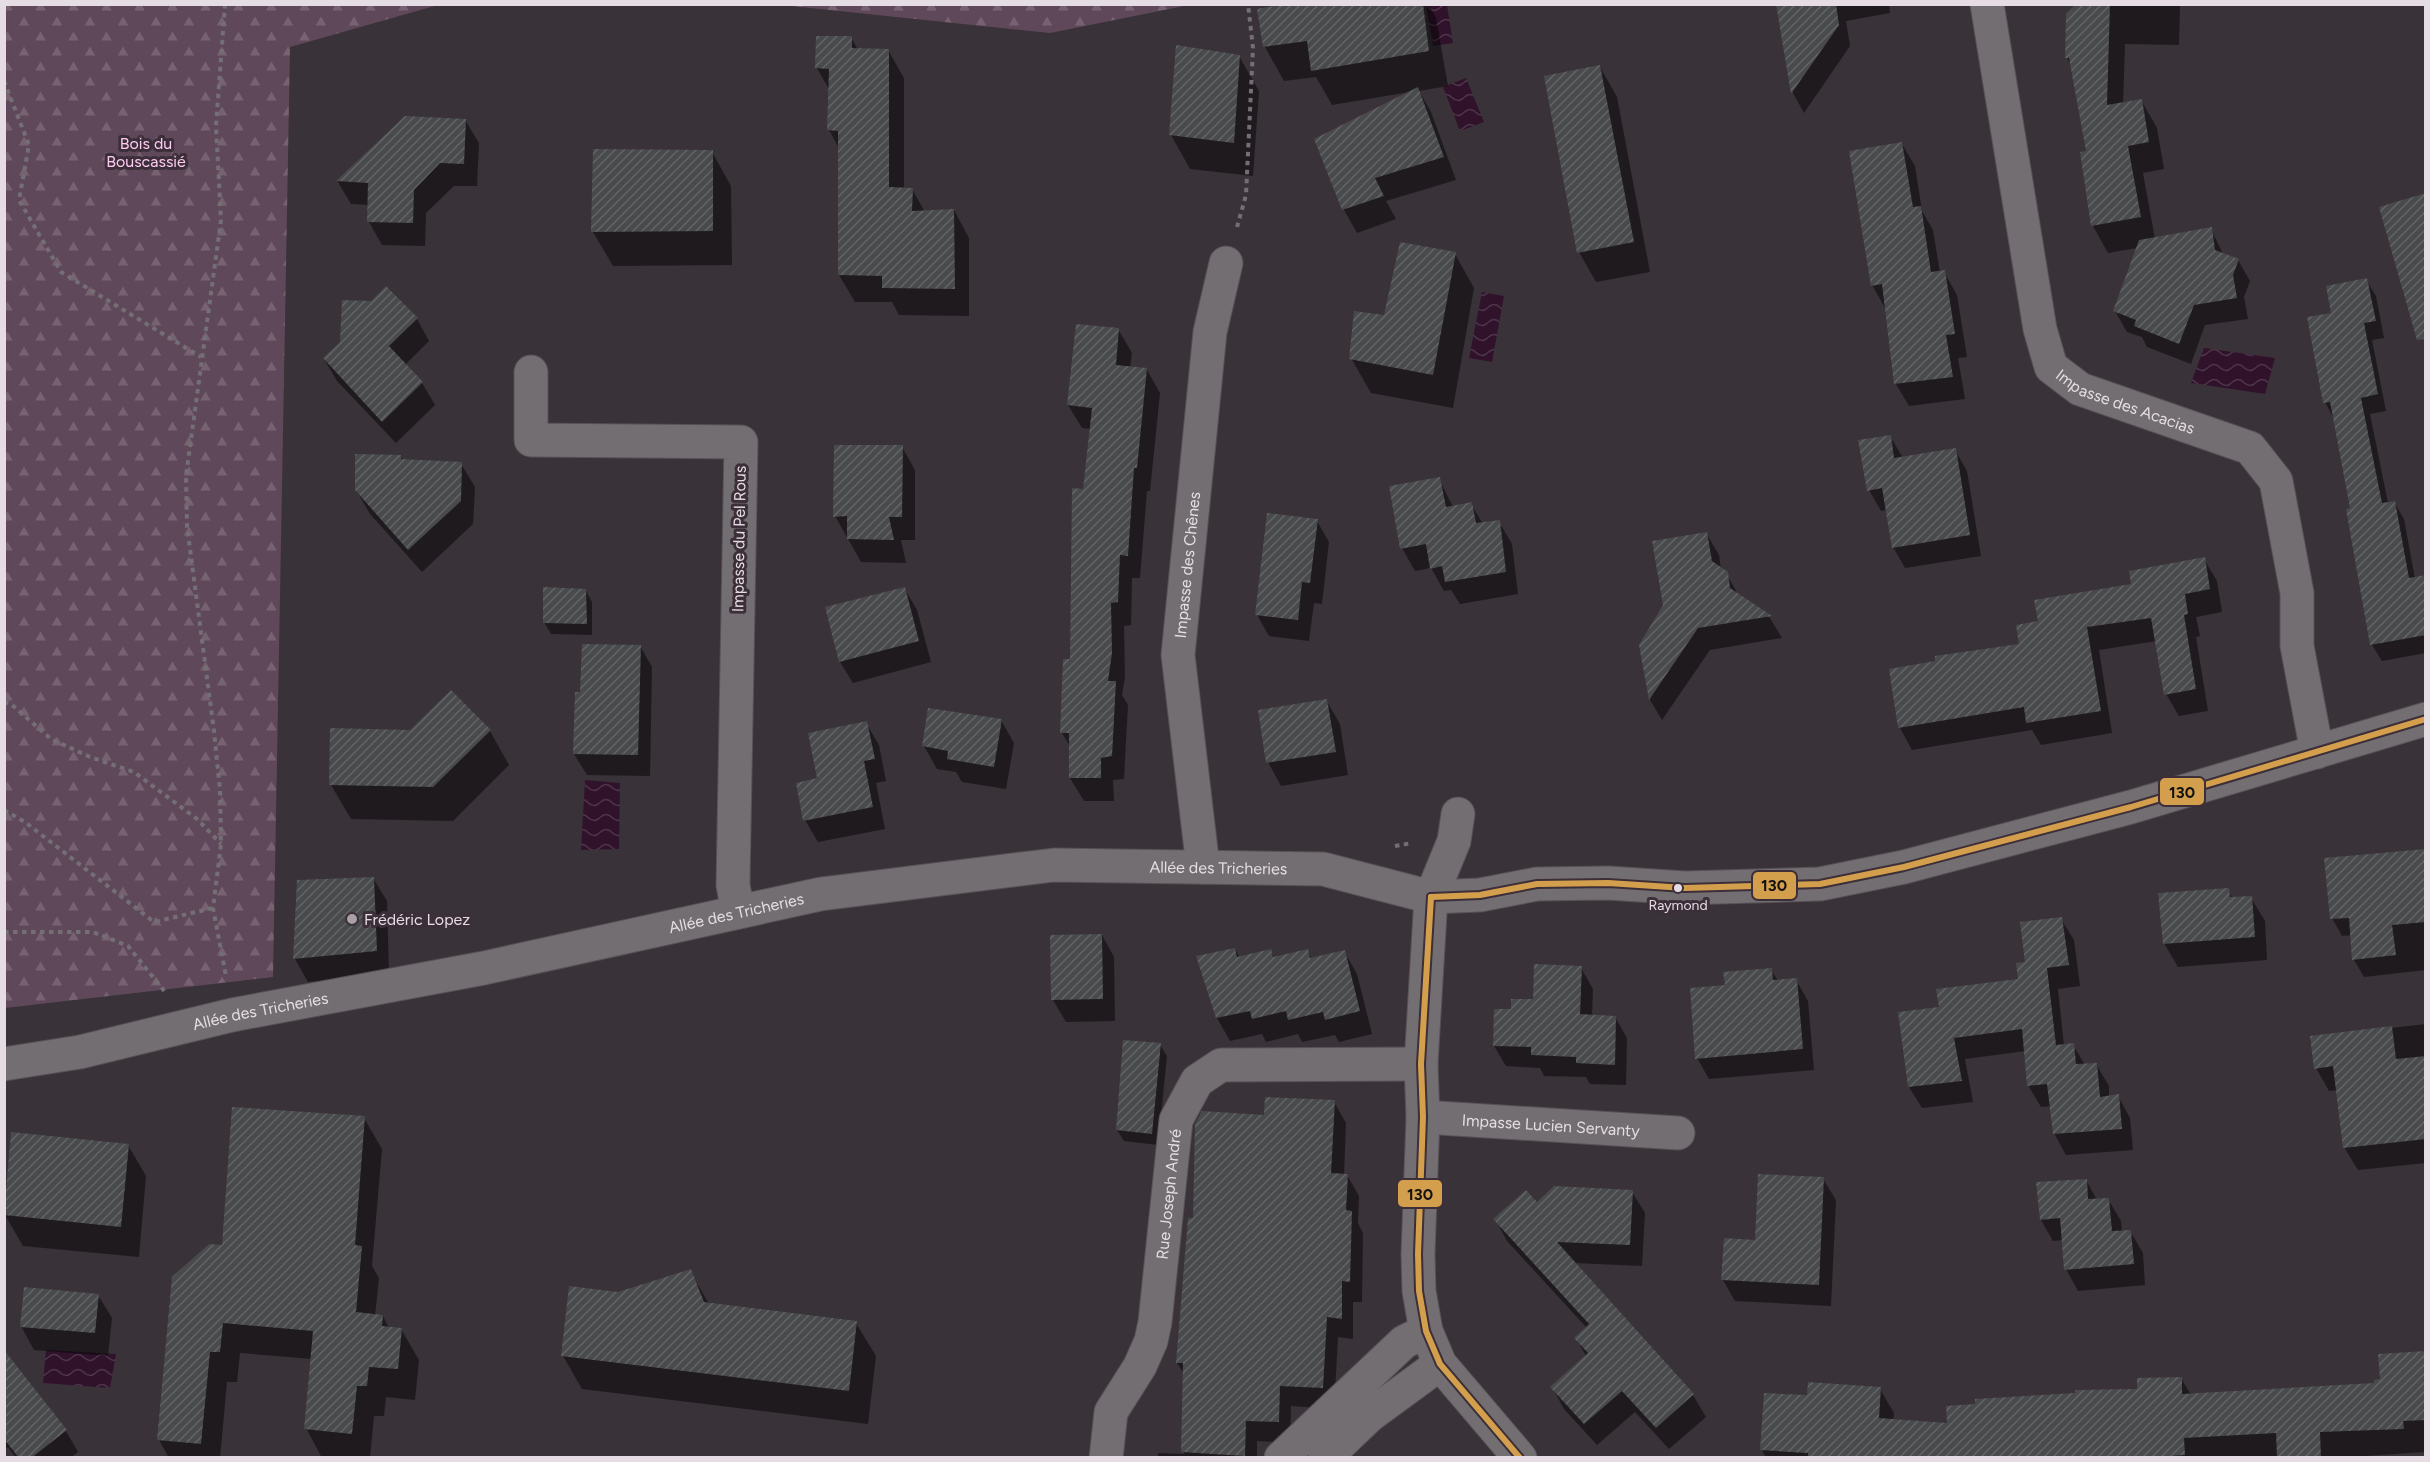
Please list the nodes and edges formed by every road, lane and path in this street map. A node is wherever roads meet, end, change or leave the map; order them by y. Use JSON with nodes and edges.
{"nodes":[{"id":1,"x":225,"y":4,"type":"edge"},
{"id":2,"x":1248,"y":4,"type":"edge"},
{"id":3,"x":1987,"y":4,"type":"edge"},
{"id":4,"x":4,"y":81,"type":"edge"},
{"id":5,"x":1226,"y":263,"type":"joint"},
{"id":6,"x":201,"y":357,"type":"junction"},
{"id":7,"x":531,"y":372,"type":"dead end"},
{"id":8,"x":4,"y":702,"type":"edge"},
{"id":9,"x":2426,"y":718,"type":"edge"},
{"id":10,"x":2318,"y":752,"type":"junction"},
{"id":11,"x":4,"y":810,"type":"edge"},
{"id":12,"x":1458,"y":814,"type":"dead end"},
{"id":13,"x":221,"y":844,"type":"junction"},
{"id":14,"x":1203,"y":867,"type":"junction"},
{"id":15,"x":1431,"y":897,"type":"junction"},
{"id":16,"x":213,"y":908,"type":"junction"},
{"id":17,"x":738,"y":912,"type":"junction"},
{"id":18,"x":4,"y":932,"type":"edge"},
{"id":19,"x":232,"y":1016,"type":"junction"},
{"id":20,"x":185,"y":1027,"type":"junction"},
{"id":21,"x":4,"y":1064,"type":"edge"},
{"id":22,"x":1421,"y":1064,"type":"junction"},
{"id":23,"x":1423,"y":1116,"type":"junction"},
{"id":24,"x":1678,"y":1134,"type":"dead end"},
{"id":25,"x":1426,"y":1331,"type":"junction"},
{"id":26,"x":1440,"y":1364,"type":"junction"},
{"id":27,"x":1106,"y":1458,"type":"edge"},
{"id":28,"x":1281,"y":1458,"type":"edge"},
{"id":29,"x":1325,"y":1458,"type":"edge"},
{"id":30,"x":1520,"y":1458,"type":"edge"}],
"edges":[{"from":1,"to":6,"type":"path"},
{"from":2,"to":5,"type":"path"},
{"from":3,"to":10,"type":"street","name":"Impasse des Acacias"},
{"from":4,"to":6,"type":"path"},
{"from":5,"to":14,"type":"street","name":"Impasse des Chênes"},
{"from":6,"to":13,"type":"path"},
{"from":7,"to":17,"type":"street","name":"Impasse du Pel Rous"},
{"from":8,"to":13,"type":"path"},
{"from":9,"to":10,"type":"street","name":"Allée des Tricheries"},
{"from":10,"to":15,"type":"street","name":"Allée des Tricheries"},
{"from":11,"to":16,"type":"path"},
{"from":12,"to":15,"type":"street"},
{"from":13,"to":16,"type":"path"},
{"from":14,"to":15,"type":"street","name":"Allée des Tricheries"},
{"from":14,"to":17,"type":"street","name":"Allée des Tricheries"},
{"from":15,"to":22,"type":"street"},
{"from":16,"to":19,"type":"path"},
{"from":17,"to":19,"type":"street","name":"Allée des Tricheries"},
{"from":18,"to":20,"type":"path"},
{"from":19,"to":20,"type":"street","name":"Allée des Tricheries"},
{"from":20,"to":21,"type":"street","name":"Allée des Tricheries"},
{"from":22,"to":23,"type":"street"},
{"from":22,"to":27,"type":"street","name":"Rue Joseph André"},
{"from":23,"to":24,"type":"street","name":"Impasse Lucien Servanty"},
{"from":23,"to":25,"type":"street"},
{"from":25,"to":26,"type":"street"},
{"from":25,"to":28,"type":"street"},
{"from":26,"to":29,"type":"street"},
{"from":26,"to":30,"type":"street"}]}
